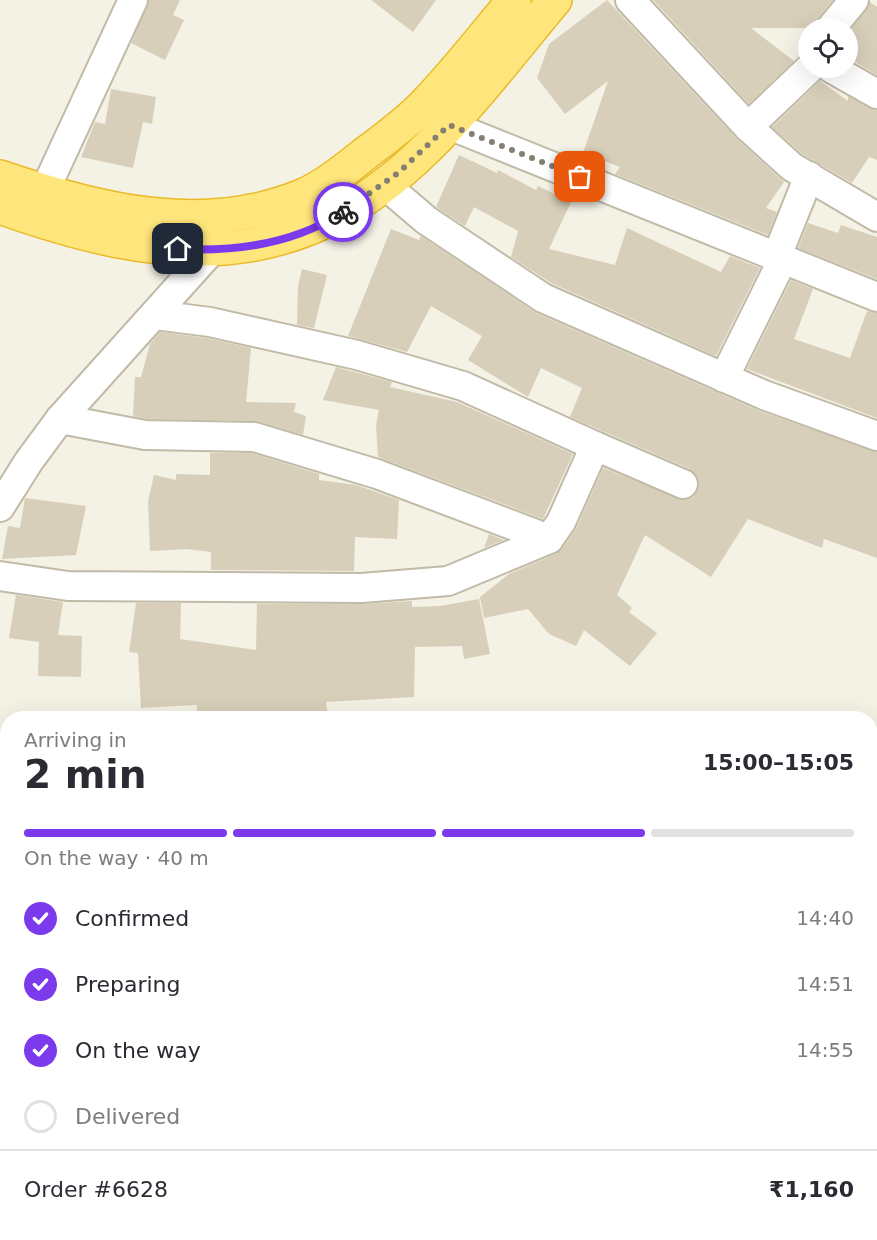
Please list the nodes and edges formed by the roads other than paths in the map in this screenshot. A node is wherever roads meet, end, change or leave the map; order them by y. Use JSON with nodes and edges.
{"nodes":[{"id":1,"x":133,"y":0,"type":"edge"},
{"id":2,"x":514,"y":0,"type":"edge"},
{"id":3,"x":555,"y":0,"type":"edge"},
{"id":4,"x":630,"y":0,"type":"edge"},
{"id":5,"x":854,"y":0,"type":"edge"},
{"id":6,"x":839,"y":18,"type":"edge"},
{"id":7,"x":799,"y":78,"type":"edge"},
{"id":8,"x":849,"y":78,"type":"edge"},
{"id":9,"x":877,"y":94,"type":"edge"},
{"id":10,"x":449,"y":125,"type":"junction"},
{"id":11,"x":748,"y":127,"type":"junction"},
{"id":12,"x":809,"y":176,"type":"junction"},
{"id":13,"x":0,"y":177,"type":"edge"},
{"id":14,"x":384,"y":184,"type":"junction"},
{"id":15,"x":44,"y":192,"type":"junction"},
{"id":16,"x":0,"y":207,"type":"edge"},
{"id":17,"x":877,"y":217,"type":"edge"},
{"id":18,"x":212,"y":250,"type":"junction"},
{"id":19,"x":780,"y":257,"type":"junction"},
{"id":20,"x":877,"y":297,"type":"edge"},
{"id":21,"x":155,"y":315,"type":"junction"},
{"id":22,"x":724,"y":378,"type":"junction"},
{"id":23,"x":60,"y":419,"type":"junction"},
{"id":24,"x":877,"y":436,"type":"edge"},
{"id":25,"x":595,"y":446,"type":"junction"},
{"id":26,"x":683,"y":484,"type":"dead end"},
{"id":27,"x":0,"y":507,"type":"edge"},
{"id":28,"x":549,"y":539,"type":"junction"},
{"id":29,"x":0,"y":576,"type":"edge"}],
"edges":[{"from":1,"to":15,"type":"street"},
{"from":2,"to":15,"type":"highway"},
{"from":3,"to":10,"type":"highway"},
{"from":4,"to":11,"type":"street"},
{"from":5,"to":6,"type":"street"},
{"from":7,"to":11,"type":"street"},
{"from":8,"to":9,"type":"street"},
{"from":10,"to":14,"type":"highway"},
{"from":10,"to":19,"type":"street"},
{"from":11,"to":12,"type":"street"},
{"from":12,"to":17,"type":"street"},
{"from":12,"to":19,"type":"street"},
{"from":13,"to":15,"type":"highway"},
{"from":14,"to":18,"type":"highway"},
{"from":14,"to":22,"type":"street"},
{"from":16,"to":18,"type":"highway"},
{"from":18,"to":21,"type":"street"},
{"from":19,"to":20,"type":"street"},
{"from":19,"to":22,"type":"street"},
{"from":21,"to":23,"type":"street"},
{"from":21,"to":25,"type":"street"},
{"from":22,"to":24,"type":"street"},
{"from":23,"to":27,"type":"street"},
{"from":23,"to":28,"type":"street"},
{"from":25,"to":26,"type":"street"},
{"from":25,"to":28,"type":"street"},
{"from":28,"to":29,"type":"street"}]}
